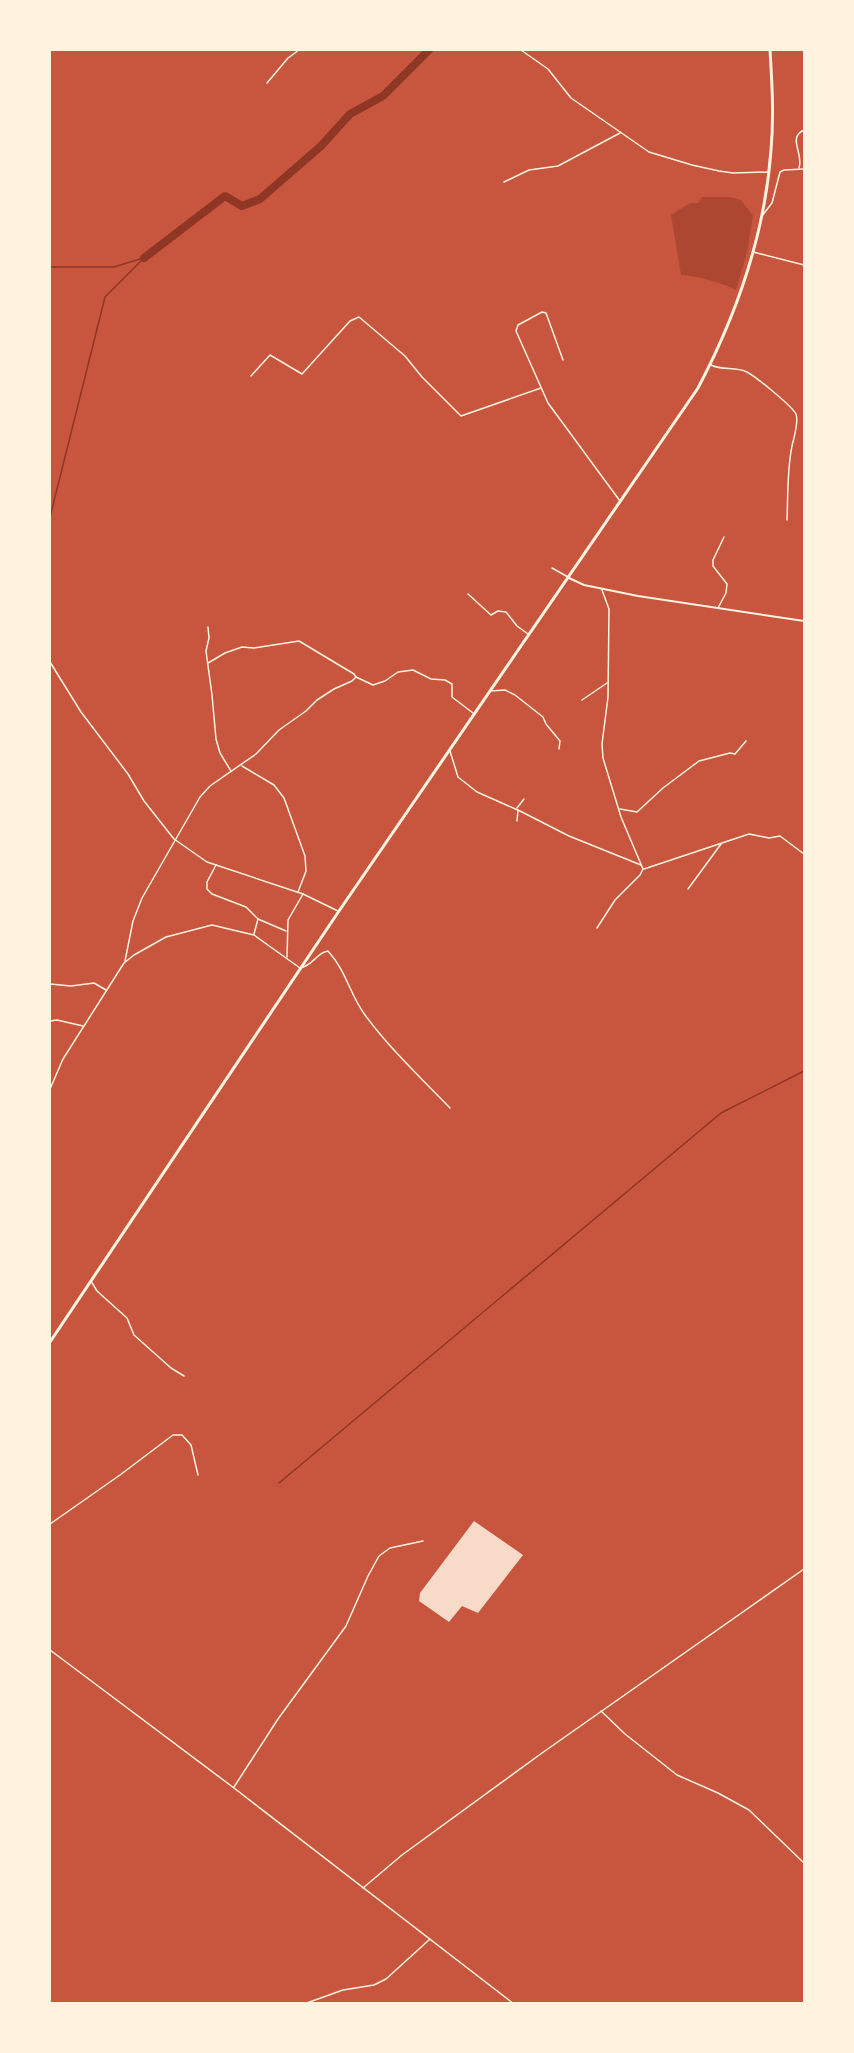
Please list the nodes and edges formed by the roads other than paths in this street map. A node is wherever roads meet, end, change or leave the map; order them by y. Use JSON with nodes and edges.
{"nodes":[{"id":1,"x":300,"y":50,"type":"edge"},
{"id":2,"x":521,"y":50,"type":"edge"},
{"id":3,"x":770,"y":50,"type":"edge"},
{"id":4,"x":267,"y":83,"type":"dead end"},
{"id":5,"x":804,"y":130,"type":"edge"},
{"id":6,"x":620,"y":133,"type":"junction"},
{"id":7,"x":799,"y":169,"type":"junction"},
{"id":8,"x":804,"y":169,"type":"edge"},
{"id":9,"x":769,"y":172,"type":"junction"},
{"id":10,"x":504,"y":182,"type":"dead end"},
{"id":11,"x":761,"y":217,"type":"junction"},
{"id":12,"x":753,"y":252,"type":"junction"},
{"id":13,"x":804,"y":265,"type":"edge"},
{"id":14,"x":563,"y":360,"type":"dead end"},
{"id":15,"x":710,"y":365,"type":"junction"},
{"id":16,"x":251,"y":376,"type":"dead end"},
{"id":17,"x":541,"y":388,"type":"junction"},
{"id":18,"x":621,"y":502,"type":"junction"},
{"id":19,"x":787,"y":520,"type":"dead end"},
{"id":20,"x":724,"y":537,"type":"dead end"},
{"id":21,"x":552,"y":568,"type":"dead end"},
{"id":22,"x":568,"y":578,"type":"junction"},
{"id":23,"x":602,"y":589,"type":"junction"},
{"id":24,"x":468,"y":594,"type":"dead end"},
{"id":25,"x":717,"y":609,"type":"junction"},
{"id":26,"x":804,"y":621,"type":"edge"},
{"id":27,"x":208,"y":627,"type":"dead end"},
{"id":28,"x":528,"y":634,"type":"junction"},
{"id":29,"x":50,"y":662,"type":"edge"},
{"id":30,"x":208,"y":663,"type":"junction"},
{"id":31,"x":356,"y":678,"type":"junction"},
{"id":32,"x":608,"y":682,"type":"junction"},
{"id":33,"x":489,"y":692,"type":"junction"},
{"id":34,"x":582,"y":700,"type":"dead end"},
{"id":35,"x":474,"y":714,"type":"junction"},
{"id":36,"x":746,"y":741,"type":"dead end"},
{"id":37,"x":559,"y":749,"type":"dead end"},
{"id":38,"x":449,"y":750,"type":"junction"},
{"id":39,"x":241,"y":765,"type":"junction"},
{"id":40,"x":232,"y":772,"type":"junction"},
{"id":41,"x":525,"y":799,"type":"dead end"},
{"id":42,"x":517,"y":809,"type":"junction"},
{"id":43,"x":619,"y":809,"type":"junction"},
{"id":44,"x":517,"y":821,"type":"dead end"},
{"id":45,"x":174,"y":840,"type":"junction"},
{"id":46,"x":721,"y":843,"type":"junction"},
{"id":47,"x":804,"y":854,"type":"edge"},
{"id":48,"x":216,"y":865,"type":"junction"},
{"id":49,"x":641,"y":865,"type":"junction"},
{"id":50,"x":643,"y":869,"type":"junction"},
{"id":51,"x":688,"y":889,"type":"dead end"},
{"id":52,"x":298,"y":892,"type":"junction"},
{"id":53,"x":303,"y":894,"type":"junction"},
{"id":54,"x":339,"y":911,"type":"junction"},
{"id":55,"x":258,"y":919,"type":"junction"},
{"id":56,"x":597,"y":928,"type":"dead end"},
{"id":57,"x":286,"y":931,"type":"junction"},
{"id":58,"x":254,"y":935,"type":"junction"},
{"id":59,"x":287,"y":957,"type":"junction"},
{"id":60,"x":124,"y":963,"type":"junction"},
{"id":61,"x":300,"y":968,"type":"junction"},
{"id":62,"x":50,"y":984,"type":"edge"},
{"id":63,"x":107,"y":991,"type":"junction"},
{"id":64,"x":50,"y":1022,"type":"edge"},
{"id":65,"x":85,"y":1026,"type":"junction"},
{"id":66,"x":50,"y":1089,"type":"edge"},
{"id":67,"x":450,"y":1108,"type":"dead end"},
{"id":68,"x":91,"y":1280,"type":"junction"},
{"id":69,"x":50,"y":1342,"type":"edge"},
{"id":70,"x":184,"y":1376,"type":"dead end"},
{"id":71,"x":198,"y":1475,"type":"dead end"},
{"id":72,"x":50,"y":1524,"type":"edge"},
{"id":73,"x":423,"y":1541,"type":"dead end"},
{"id":74,"x":804,"y":1569,"type":"edge"},
{"id":75,"x":50,"y":1650,"type":"edge"},
{"id":76,"x":601,"y":1711,"type":"junction"},
{"id":77,"x":234,"y":1788,"type":"junction"},
{"id":78,"x":804,"y":1863,"type":"edge"},
{"id":79,"x":363,"y":1888,"type":"junction"},
{"id":80,"x":430,"y":1939,"type":"junction"},
{"id":81,"x":304,"y":2004,"type":"edge"},
{"id":82,"x":514,"y":2004,"type":"edge"}],
"edges":[{"from":1,"to":4,"type":"street"},
{"from":2,"to":6,"type":"street"},
{"from":3,"to":9,"type":"highway"},
{"from":5,"to":7,"type":"street"},
{"from":6,"to":9,"type":"street"},
{"from":6,"to":10,"type":"street"},
{"from":7,"to":8,"type":"street"},
{"from":7,"to":11,"type":"street"},
{"from":9,"to":11,"type":"highway"},
{"from":11,"to":12,"type":"highway"},
{"from":12,"to":13,"type":"street"},
{"from":12,"to":15,"type":"highway"},
{"from":14,"to":17,"type":"street"},
{"from":15,"to":18,"type":"highway"},
{"from":15,"to":19,"type":"street"},
{"from":16,"to":17,"type":"street"},
{"from":17,"to":18,"type":"street"},
{"from":18,"to":22,"type":"highway"},
{"from":20,"to":25,"type":"street"},
{"from":21,"to":22,"type":"street"},
{"from":22,"to":23,"type":"street"},
{"from":22,"to":28,"type":"highway"},
{"from":23,"to":25,"type":"street"},
{"from":23,"to":32,"type":"street"},
{"from":24,"to":28,"type":"street"},
{"from":25,"to":26,"type":"street"},
{"from":27,"to":30,"type":"street"},
{"from":28,"to":33,"type":"highway"},
{"from":29,"to":45,"type":"street"},
{"from":30,"to":31,"type":"street"},
{"from":30,"to":40,"type":"street"},
{"from":31,"to":35,"type":"street"},
{"from":31,"to":39,"type":"street"},
{"from":32,"to":34,"type":"street"},
{"from":32,"to":43,"type":"street"},
{"from":33,"to":35,"type":"highway"},
{"from":33,"to":37,"type":"street"},
{"from":35,"to":38,"type":"highway"},
{"from":36,"to":43,"type":"street"},
{"from":38,"to":42,"type":"street"},
{"from":38,"to":54,"type":"highway"},
{"from":39,"to":40,"type":"street"},
{"from":39,"to":52,"type":"street"},
{"from":40,"to":45,"type":"street"},
{"from":41,"to":42,"type":"street"},
{"from":42,"to":44,"type":"street"},
{"from":42,"to":49,"type":"street"},
{"from":43,"to":49,"type":"street"},
{"from":45,"to":48,"type":"street"},
{"from":45,"to":60,"type":"street"},
{"from":46,"to":47,"type":"street"},
{"from":46,"to":50,"type":"street"},
{"from":46,"to":51,"type":"street"},
{"from":48,"to":52,"type":"street"},
{"from":48,"to":55,"type":"street"},
{"from":49,"to":50,"type":"street"},
{"from":50,"to":56,"type":"street"},
{"from":52,"to":53,"type":"street"},
{"from":53,"to":54,"type":"street"},
{"from":53,"to":57,"type":"street"},
{"from":54,"to":61,"type":"highway"},
{"from":55,"to":57,"type":"street"},
{"from":55,"to":58,"type":"street"},
{"from":57,"to":59,"type":"street"},
{"from":58,"to":59,"type":"street"},
{"from":58,"to":60,"type":"street"},
{"from":59,"to":61,"type":"street"},
{"from":60,"to":63,"type":"street"},
{"from":61,"to":67,"type":"street"},
{"from":61,"to":68,"type":"highway"},
{"from":62,"to":63,"type":"street"},
{"from":63,"to":65,"type":"street"},
{"from":64,"to":65,"type":"street"},
{"from":65,"to":66,"type":"street"},
{"from":68,"to":69,"type":"highway"},
{"from":68,"to":70,"type":"street"},
{"from":71,"to":72,"type":"street"},
{"from":73,"to":77,"type":"street"},
{"from":74,"to":76,"type":"street"},
{"from":75,"to":77,"type":"street"},
{"from":76,"to":78,"type":"street"},
{"from":76,"to":79,"type":"street"},
{"from":77,"to":79,"type":"street"},
{"from":79,"to":80,"type":"street"},
{"from":80,"to":81,"type":"street"},
{"from":80,"to":82,"type":"street"}]}
